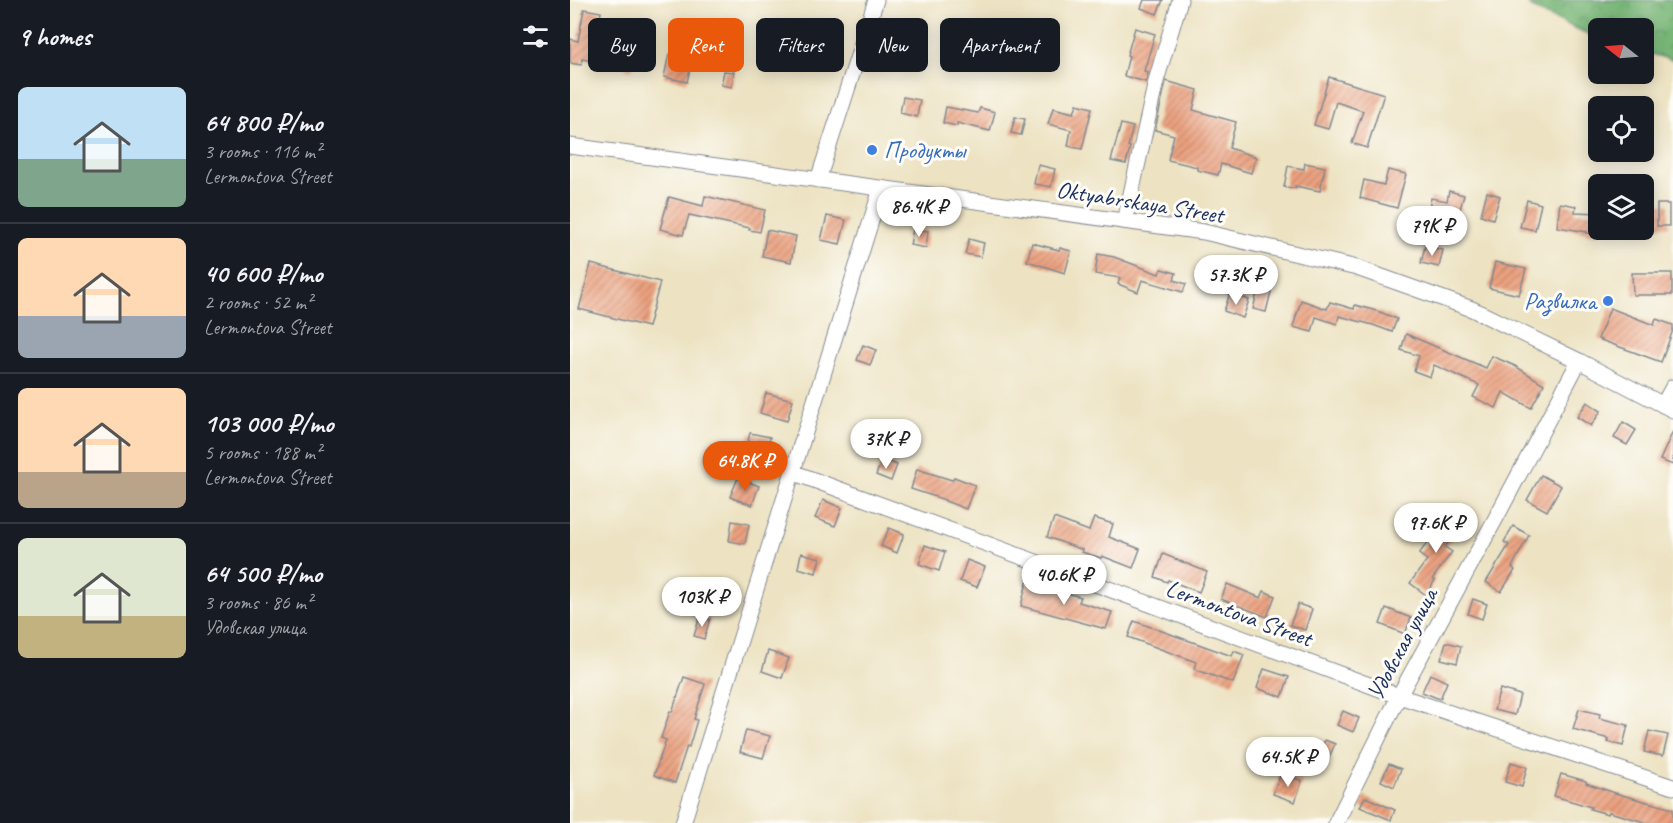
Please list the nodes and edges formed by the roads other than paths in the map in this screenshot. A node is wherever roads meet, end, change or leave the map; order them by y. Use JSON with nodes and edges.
{"nodes":[{"id":1,"x":876,"y":0,"type":"edge"},
{"id":2,"x":1180,"y":0,"type":"edge"},
{"id":3,"x":570,"y":146,"type":"edge"},
{"id":4,"x":818,"y":180,"type":"junction"},
{"id":5,"x":881,"y":189,"type":"junction"},
{"id":6,"x":1125,"y":221,"type":"junction"},
{"id":7,"x":1579,"y":361,"type":"junction"},
{"id":8,"x":1673,"y":387,"type":"edge"},
{"id":9,"x":1668,"y":407,"type":"edge"},
{"id":10,"x":792,"y":472,"type":"junction"},
{"id":11,"x":1399,"y":696,"type":"junction"},
{"id":12,"x":1673,"y":788,"type":"edge"},
{"id":13,"x":683,"y":823,"type":"edge"},
{"id":14,"x":1336,"y":823,"type":"edge"}],
"edges":[{"from":1,"to":4,"type":"street"},
{"from":2,"to":6,"type":"street"},
{"from":3,"to":4,"type":"street","name":"Oktyabrskaya Street"},
{"from":4,"to":5,"type":"street","name":"Oktyabrskaya Street"},
{"from":5,"to":6,"type":"street","name":"Oktyabrskaya Street"},
{"from":5,"to":10,"type":"street"},
{"from":6,"to":7,"type":"street","name":"Oktyabrskaya Street"},
{"from":7,"to":9,"type":"street","name":"Oktyabrskaya Street"},
{"from":7,"to":11,"type":"street","name":"Удовская улица"},
{"from":8,"to":9,"type":"street"},
{"from":10,"to":11,"type":"street","name":"Lermontova Street"},
{"from":10,"to":13,"type":"street"},
{"from":11,"to":12,"type":"street","name":"Lermontova Street"},
{"from":11,"to":14,"type":"street","name":"Удовская улица"}]}
